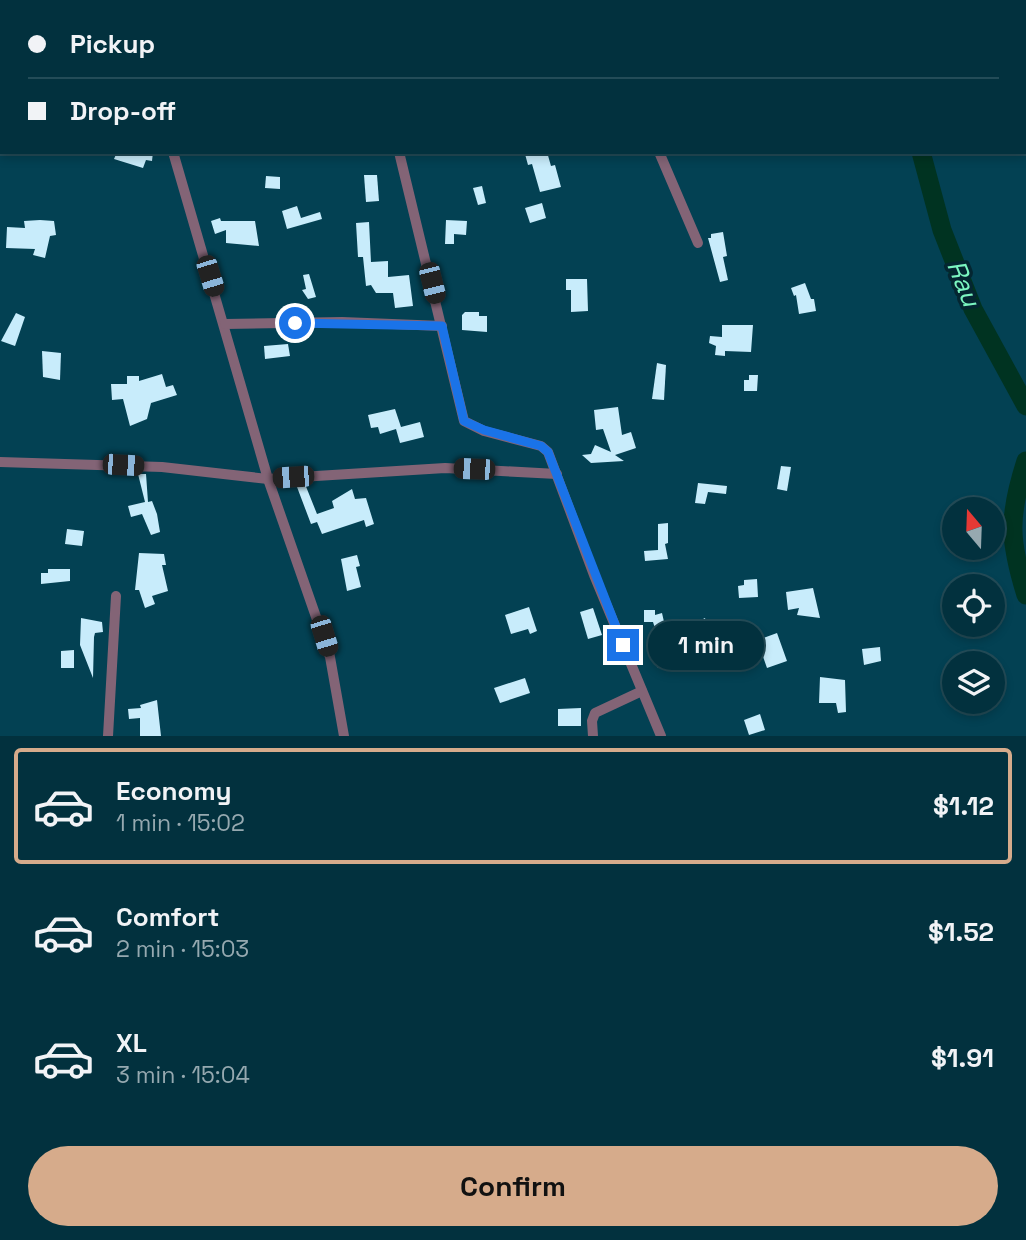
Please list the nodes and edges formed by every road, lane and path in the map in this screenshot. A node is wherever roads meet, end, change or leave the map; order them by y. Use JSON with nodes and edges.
{"nodes":[{"id":1,"x":174,"y":154,"type":"edge"},
{"id":2,"x":399,"y":154,"type":"edge"},
{"id":3,"x":660,"y":154,"type":"edge"},
{"id":4,"x":698,"y":243,"type":"dead end"},
{"id":5,"x":225,"y":324,"type":"junction"},
{"id":6,"x":442,"y":326,"type":"junction"},
{"id":7,"x":0,"y":462,"type":"edge"},
{"id":8,"x":557,"y":474,"type":"junction"},
{"id":9,"x":268,"y":479,"type":"junction"},
{"id":10,"x":116,"y":596,"type":"dead end"},
{"id":11,"x":642,"y":691,"type":"junction"},
{"id":12,"x":108,"y":736,"type":"edge"},
{"id":13,"x":344,"y":736,"type":"edge"},
{"id":14,"x":593,"y":736,"type":"edge"},
{"id":15,"x":662,"y":736,"type":"edge"}],
"edges":[{"from":1,"to":5,"type":"street"},
{"from":2,"to":6,"type":"street"},
{"from":3,"to":4,"type":"street"},
{"from":5,"to":6,"type":"street"},
{"from":5,"to":9,"type":"street"},
{"from":6,"to":8,"type":"street"},
{"from":7,"to":9,"type":"street"},
{"from":8,"to":9,"type":"street"},
{"from":8,"to":11,"type":"street"},
{"from":9,"to":13,"type":"street"},
{"from":10,"to":12,"type":"street"},
{"from":11,"to":14,"type":"street"},
{"from":11,"to":15,"type":"street"}]}
